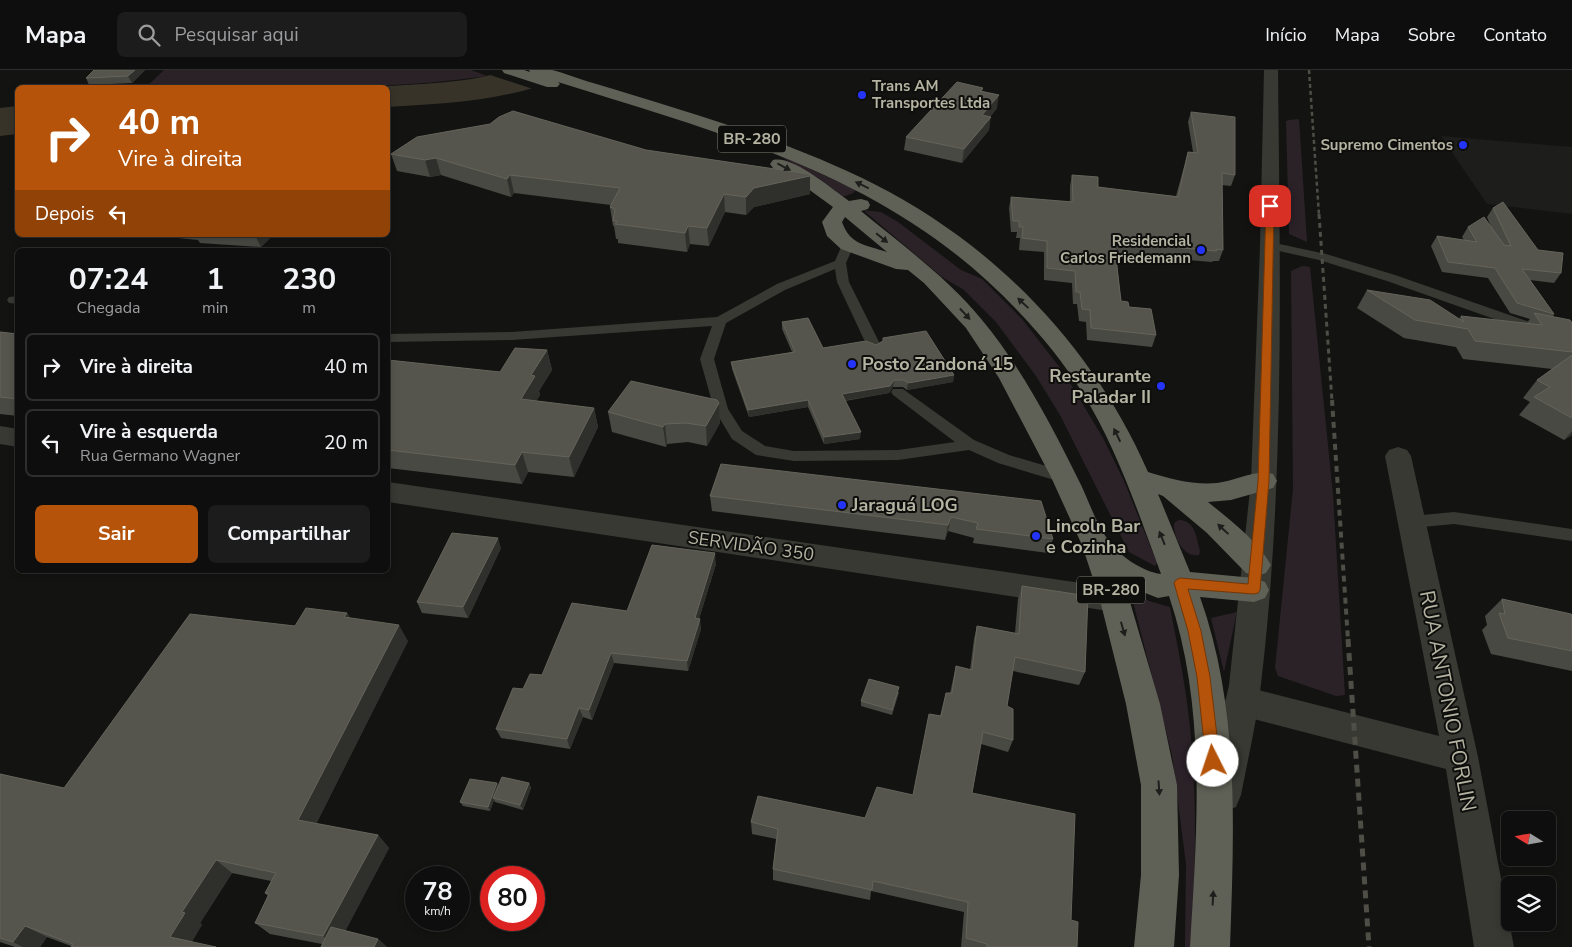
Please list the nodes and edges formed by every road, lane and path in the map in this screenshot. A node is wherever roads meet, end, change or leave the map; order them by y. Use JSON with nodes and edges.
{"nodes":[{"id":1,"x":508,"y":70,"type":"edge"},
{"id":2,"x":536,"y":70,"type":"edge"},
{"id":3,"x":1271,"y":70,"type":"edge"},
{"id":4,"x":570,"y":85,"type":"junction"},
{"id":5,"x":845,"y":208,"type":"junction"},
{"id":6,"x":919,"y":218,"type":"junction"},
{"id":7,"x":848,"y":245,"type":"junction"},
{"id":8,"x":1270,"y":246,"type":"junction"},
{"id":9,"x":840,"y":263,"type":"junction"},
{"id":10,"x":931,"y":279,"type":"junction"},
{"id":11,"x":720,"y":321,"type":"junction"},
{"id":12,"x":1572,"y":334,"type":"edge"},
{"id":13,"x":390,"y":338,"type":"edge"},
{"id":14,"x":874,"y":346,"type":"edge"},
{"id":15,"x":898,"y":392,"type":"dead end"},
{"id":16,"x":0,"y":435,"type":"edge"},
{"id":17,"x":15,"y":438,"type":"edge"},
{"id":18,"x":971,"y":445,"type":"junction"},
{"id":19,"x":1398,"y":456,"type":"dead end"},
{"id":20,"x":1064,"y":477,"type":"junction"},
{"id":21,"x":1138,"y":478,"type":"junction"},
{"id":22,"x":1264,"y":481,"type":"junction"},
{"id":23,"x":1174,"y":491,"type":"junction"},
{"id":24,"x":390,"y":492,"type":"edge"},
{"id":25,"x":1412,"y":522,"type":"junction"},
{"id":26,"x":1572,"y":535,"type":"edge"},
{"id":27,"x":1096,"y":546,"type":"junction"},
{"id":28,"x":1255,"y":577,"type":"junction"},
{"id":29,"x":1180,"y":583,"type":"junction"},
{"id":30,"x":1115,"y":600,"type":"junction"},
{"id":31,"x":1242,"y":701,"type":"junction"},
{"id":32,"x":1461,"y":757,"type":"junction"},
{"id":33,"x":1216,"y":832,"type":"junction"},
{"id":34,"x":1154,"y":947,"type":"edge"},
{"id":35,"x":1210,"y":947,"type":"edge"},
{"id":36,"x":1494,"y":947,"type":"edge"}],
"edges":[{"from":1,"to":4,"type":"highway","number":"BR-280"},
{"from":2,"to":4,"type":"highway","number":"BR-280"},
{"from":3,"to":8,"type":"street"},
{"from":4,"to":5,"type":"highway","number":"BR-280","one_way":true},
{"from":6,"to":4,"type":"highway","number":"BR-280","one_way":true},
{"from":5,"to":6,"type":"highway"},
{"from":5,"to":7,"type":"highway"},
{"from":5,"to":10,"type":"highway","number":"BR-280","one_way":true},
{"from":21,"to":6,"type":"highway","number":"BR-280","one_way":true},
{"from":7,"to":9,"type":"lane"},
{"from":7,"to":10,"type":"highway"},
{"from":8,"to":12,"type":"lane"},
{"from":8,"to":22,"type":"street"},
{"from":9,"to":11,"type":"lane"},
{"from":9,"to":14,"type":"lane"},
{"from":10,"to":20,"type":"highway","number":"BR-280","one_way":true},
{"from":11,"to":13,"type":"lane"},
{"from":11,"to":18,"type":"lane"},
{"from":15,"to":18,"type":"lane"},
{"from":16,"to":17,"type":"street"},
{"from":18,"to":20,"type":"lane"},
{"from":19,"to":25,"type":"street","name":"RUA ANTONIO FORLIN"},
{"from":20,"to":27,"type":"highway","number":"BR-280"},
{"from":21,"to":23,"type":"highway"},
{"from":29,"to":21,"type":"highway","number":"BR-280","one_way":true},
{"from":22,"to":23,"type":"highway"},
{"from":22,"to":28,"type":"street"},
{"from":28,"to":23,"type":"highway","one_way":true},
{"from":24,"to":30,"type":"street","name":"SERVIDÃO 350"},
{"from":25,"to":26,"type":"lane"},
{"from":25,"to":32,"type":"street","name":"RUA ANTONIO FORLIN"},
{"from":27,"to":29,"type":"highway"},
{"from":27,"to":30,"type":"highway","number":"BR-280"},
{"from":28,"to":29,"type":"highway"},
{"from":28,"to":31,"type":"street"},
{"from":29,"to":33,"type":"highway","number":"BR-280"},
{"from":30,"to":34,"type":"highway","number":"BR-280","one_way":true},
{"from":31,"to":32,"type":"street"},
{"from":31,"to":33,"type":"street"},
{"from":32,"to":36,"type":"street","name":"RUA ANTONIO FORLIN"},
{"from":35,"to":33,"type":"highway","number":"BR-280","one_way":true}]}
